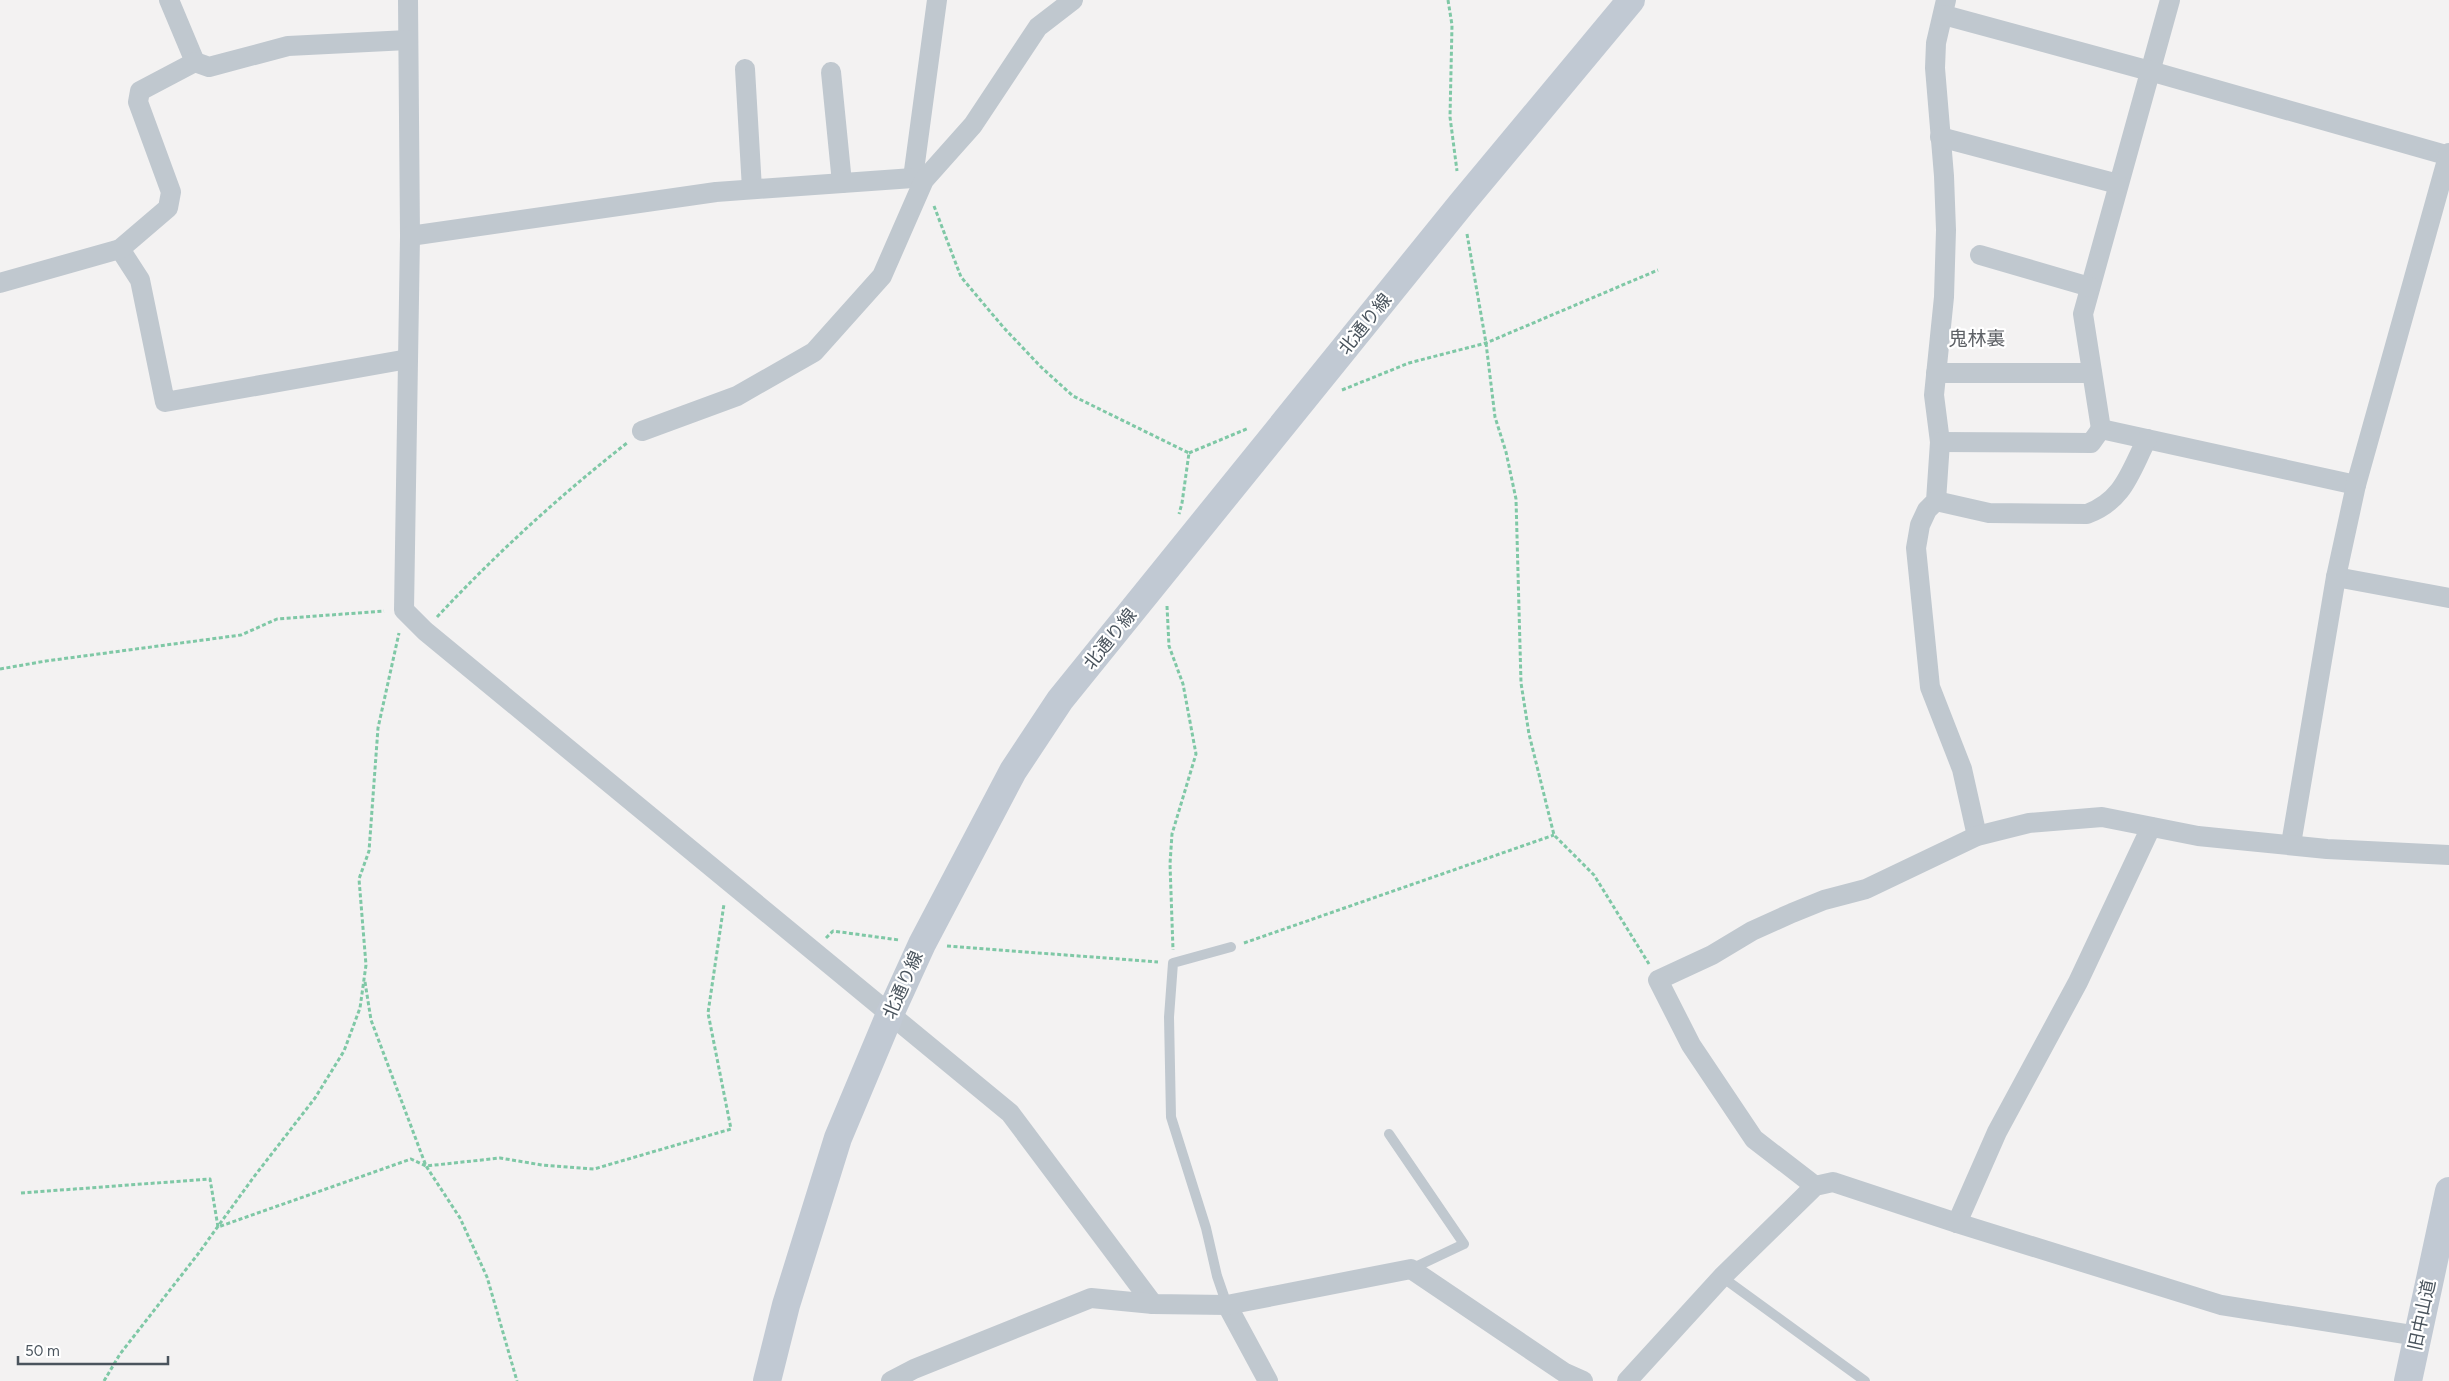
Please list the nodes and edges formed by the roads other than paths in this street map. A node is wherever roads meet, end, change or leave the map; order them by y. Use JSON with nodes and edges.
{"nodes":[{"id":1,"x":169,"y":0,"type":"edge"},
{"id":2,"x":408,"y":0,"type":"edge"},
{"id":3,"x":937,"y":0,"type":"edge"},
{"id":4,"x":1073,"y":0,"type":"edge"},
{"id":5,"x":1630,"y":0,"type":"edge"},
{"id":6,"x":2170,"y":0,"type":"edge"},
{"id":7,"x":1945,"y":8,"type":"edge"},
{"id":8,"x":408,"y":40,"type":"junction"},
{"id":9,"x":195,"y":62,"type":"junction"},
{"id":10,"x":745,"y":68,"type":"dead end"},
{"id":11,"x":2150,"y":71,"type":"junction"},
{"id":12,"x":830,"y":72,"type":"dead end"},
{"id":13,"x":1940,"y":137,"type":"junction"},
{"id":14,"x":2449,"y":155,"type":"edge"},
{"id":15,"x":918,"y":179,"type":"junction"},
{"id":16,"x":842,"y":183,"type":"junction"},
{"id":17,"x":2118,"y":184,"type":"junction"},
{"id":18,"x":752,"y":189,"type":"junction"},
{"id":19,"x":410,"y":236,"type":"junction"},
{"id":20,"x":120,"y":249,"type":"junction"},
{"id":21,"x":1980,"y":255,"type":"dead end"},
{"id":22,"x":0,"y":283,"type":"edge"},
{"id":23,"x":2090,"y":287,"type":"junction"},
{"id":24,"x":408,"y":358,"type":"junction"},
{"id":25,"x":1936,"y":373,"type":"junction"},
{"id":26,"x":2092,"y":373,"type":"junction"},
{"id":27,"x":2101,"y":429,"type":"junction"},
{"id":28,"x":642,"y":431,"type":"road end"},
{"id":29,"x":2147,"y":439,"type":"junction"},
{"id":30,"x":1940,"y":442,"type":"junction"},
{"id":31,"x":2356,"y":485,"type":"junction"},
{"id":32,"x":1936,"y":501,"type":"junction"},
{"id":33,"x":2336,"y":577,"type":"junction"},
{"id":34,"x":2449,"y":598,"type":"edge"},
{"id":35,"x":2151,"y":827,"type":"junction"},
{"id":36,"x":1978,"y":836,"type":"junction"},
{"id":37,"x":2291,"y":844,"type":"junction"},
{"id":38,"x":2449,"y":855,"type":"edge"},
{"id":39,"x":1231,"y":947,"type":"road end"},
{"id":40,"x":890,"y":1014,"type":"junction"},
{"id":41,"x":1389,"y":1134,"type":"dead end"},
{"id":42,"x":1815,"y":1186,"type":"junction"},
{"id":43,"x":2449,"y":1190,"type":"edge"},
{"id":44,"x":1957,"y":1223,"type":"junction"},
{"id":45,"x":1411,"y":1269,"type":"junction"},
{"id":46,"x":1722,"y":1277,"type":"junction"},
{"id":47,"x":1154,"y":1304,"type":"junction"},
{"id":48,"x":1227,"y":1306,"type":"junction"},
{"id":49,"x":2418,"y":1336,"type":"junction"},
{"id":50,"x":767,"y":1381,"type":"edge"},
{"id":51,"x":891,"y":1381,"type":"edge"},
{"id":52,"x":1268,"y":1381,"type":"edge"},
{"id":53,"x":1583,"y":1381,"type":"edge"},
{"id":54,"x":1627,"y":1381,"type":"edge"},
{"id":55,"x":1865,"y":1381,"type":"edge"},
{"id":56,"x":2408,"y":1381,"type":"edge"}],
"edges":[{"from":1,"to":9,"type":"street"},
{"from":2,"to":8,"type":"street"},
{"from":3,"to":15,"type":"street"},
{"from":4,"to":15,"type":"street"},
{"from":5,"to":40,"type":"street","name":"北通り線"},
{"from":6,"to":11,"type":"street"},
{"from":7,"to":11,"type":"street"},
{"from":7,"to":13,"type":"street"},
{"from":8,"to":9,"type":"street"},
{"from":8,"to":19,"type":"street"},
{"from":9,"to":20,"type":"street"},
{"from":10,"to":18,"type":"street"},
{"from":11,"to":14,"type":"street"},
{"from":11,"to":17,"type":"street"},
{"from":12,"to":16,"type":"street"},
{"from":13,"to":17,"type":"street"},
{"from":13,"to":25,"type":"street"},
{"from":14,"to":31,"type":"street"},
{"from":15,"to":16,"type":"street"},
{"from":15,"to":28,"type":"street"},
{"from":16,"to":18,"type":"street"},
{"from":17,"to":23,"type":"street"},
{"from":18,"to":19,"type":"street"},
{"from":19,"to":24,"type":"street"},
{"from":20,"to":22,"type":"street"},
{"from":20,"to":24,"type":"street"},
{"from":21,"to":23,"type":"street"},
{"from":23,"to":26,"type":"street"},
{"from":24,"to":40,"type":"street"},
{"from":25,"to":26,"type":"street"},
{"from":25,"to":30,"type":"street"},
{"from":26,"to":27,"type":"street"},
{"from":27,"to":29,"type":"street"},
{"from":27,"to":30,"type":"street"},
{"from":29,"to":31,"type":"street"},
{"from":29,"to":32,"type":"street"},
{"from":30,"to":32,"type":"street"},
{"from":31,"to":33,"type":"street"},
{"from":32,"to":36,"type":"street"},
{"from":33,"to":34,"type":"street"},
{"from":33,"to":37,"type":"street"},
{"from":35,"to":36,"type":"street"},
{"from":35,"to":37,"type":"street"},
{"from":35,"to":44,"type":"street"},
{"from":36,"to":42,"type":"street"},
{"from":37,"to":38,"type":"street"},
{"from":39,"to":48,"type":"lane"},
{"from":40,"to":47,"type":"street"},
{"from":40,"to":50,"type":"street","name":"北通り線"},
{"from":41,"to":45,"type":"lane"},
{"from":42,"to":44,"type":"street"},
{"from":42,"to":46,"type":"street"},
{"from":43,"to":49,"type":"street","name":"旧中山道"},
{"from":44,"to":49,"type":"street"},
{"from":45,"to":48,"type":"street"},
{"from":45,"to":53,"type":"street"},
{"from":46,"to":54,"type":"street"},
{"from":46,"to":55,"type":"lane"},
{"from":47,"to":48,"type":"street"},
{"from":47,"to":51,"type":"street"},
{"from":48,"to":52,"type":"street"},
{"from":49,"to":56,"type":"street","name":"旧中山道"}]}
